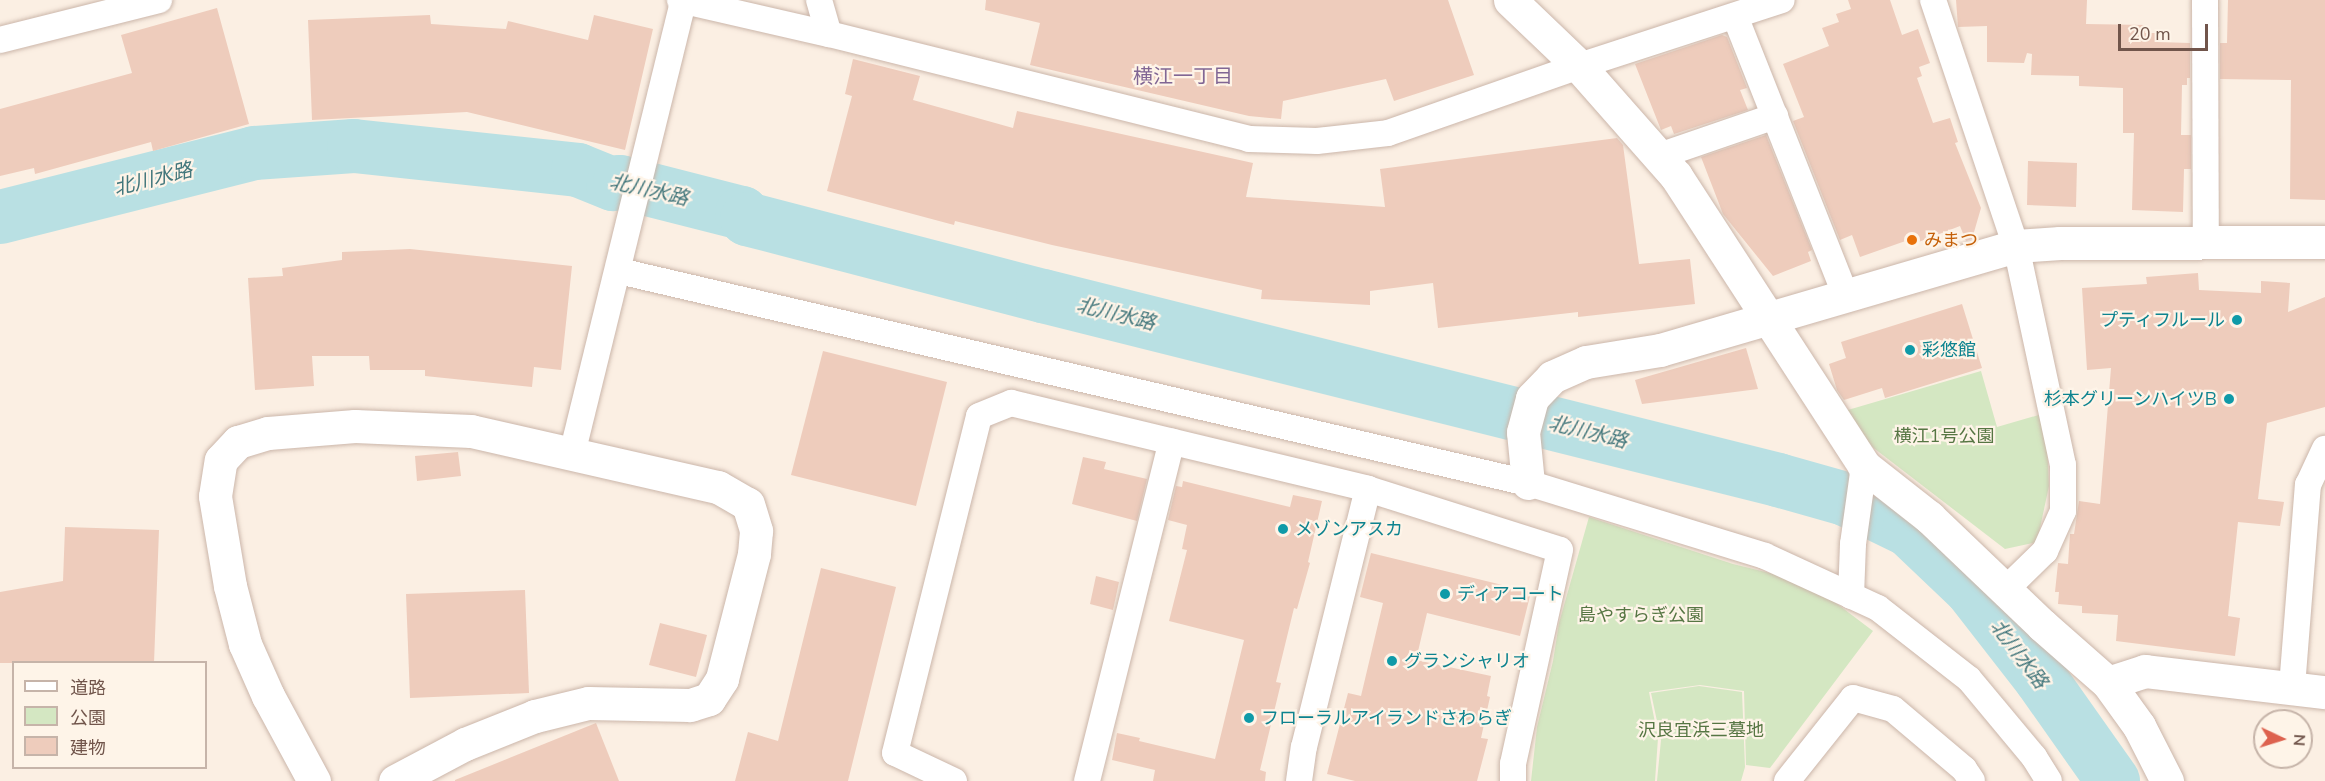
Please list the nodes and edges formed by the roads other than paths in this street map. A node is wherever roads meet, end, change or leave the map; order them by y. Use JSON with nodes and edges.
{"nodes":[{"id":1,"x":159,"y":0,"type":"edge"},
{"id":2,"x":682,"y":0,"type":"edge"},
{"id":3,"x":819,"y":0,"type":"edge"},
{"id":4,"x":1510,"y":0,"type":"edge"},
{"id":5,"x":1782,"y":0,"type":"edge"},
{"id":6,"x":1933,"y":0,"type":"edge"},
{"id":7,"x":2205,"y":0,"type":"edge"},
{"id":8,"x":1735,"y":15,"type":"junction"},
{"id":9,"x":829,"y":34,"type":"junction"},
{"id":10,"x":0,"y":40,"type":"edge"},
{"id":11,"x":1579,"y":66,"type":"junction"},
{"id":12,"x":1775,"y":116,"type":"junction"},
{"id":13,"x":1659,"y":156,"type":"junction"},
{"id":14,"x":2206,"y":242,"type":"junction"},
{"id":15,"x":2325,"y":242,"type":"edge"},
{"id":16,"x":2016,"y":246,"type":"junction"},
{"id":17,"x":619,"y":271,"type":"junction"},
{"id":18,"x":1846,"y":296,"type":"junction"},
{"id":19,"x":1770,"y":318,"type":"junction"},
{"id":20,"x":1172,"y":441,"type":"junction"},
{"id":21,"x":2325,"y":449,"type":"edge"},
{"id":22,"x":572,"y":454,"type":"junction"},
{"id":23,"x":1864,"y":466,"type":"junction"},
{"id":24,"x":1528,"y":483,"type":"junction"},
{"id":25,"x":1368,"y":489,"type":"junction"},
{"id":26,"x":2005,"y":590,"type":"junction"},
{"id":27,"x":1851,"y":596,"type":"junction"},
{"id":28,"x":2108,"y":683,"type":"junction"},
{"id":29,"x":2292,"y":687,"type":"junction"},
{"id":30,"x":2325,"y":692,"type":"edge"},
{"id":31,"x":314,"y":781,"type":"edge"},
{"id":32,"x":396,"y":781,"type":"edge"},
{"id":33,"x":954,"y":781,"type":"edge"},
{"id":34,"x":1087,"y":781,"type":"edge"},
{"id":35,"x":1299,"y":781,"type":"edge"},
{"id":36,"x":1514,"y":781,"type":"edge"},
{"id":37,"x":1787,"y":781,"type":"edge"},
{"id":38,"x":1972,"y":781,"type":"edge"},
{"id":39,"x":2049,"y":781,"type":"edge"},
{"id":40,"x":2167,"y":781,"type":"edge"}],
"edges":[{"from":1,"to":10,"type":"street"},
{"from":2,"to":9,"type":"street"},
{"from":2,"to":17,"type":"street"},
{"from":3,"to":9,"type":"street"},
{"from":4,"to":11,"type":"street"},
{"from":5,"to":8,"type":"street"},
{"from":6,"to":16,"type":"street"},
{"from":7,"to":14,"type":"street"},
{"from":8,"to":11,"type":"street"},
{"from":8,"to":12,"type":"street"},
{"from":9,"to":11,"type":"street"},
{"from":11,"to":13,"type":"street"},
{"from":12,"to":13,"type":"street"},
{"from":12,"to":18,"type":"street"},
{"from":13,"to":19,"type":"street"},
{"from":14,"to":15,"type":"street"},
{"from":14,"to":16,"type":"street"},
{"from":16,"to":18,"type":"street"},
{"from":16,"to":26,"type":"street"},
{"from":17,"to":22,"type":"street"},
{"from":17,"to":24,"type":"street"},
{"from":18,"to":19,"type":"street"},
{"from":19,"to":23,"type":"street"},
{"from":19,"to":24,"type":"street"},
{"from":20,"to":25,"type":"street"},
{"from":20,"to":33,"type":"street"},
{"from":20,"to":34,"type":"street"},
{"from":21,"to":29,"type":"street"},
{"from":22,"to":31,"type":"street"},
{"from":22,"to":32,"type":"street"},
{"from":23,"to":26,"type":"street"},
{"from":23,"to":27,"type":"street"},
{"from":24,"to":27,"type":"street"},
{"from":25,"to":35,"type":"street"},
{"from":25,"to":36,"type":"street"},
{"from":26,"to":28,"type":"street"},
{"from":27,"to":39,"type":"street"},
{"from":28,"to":29,"type":"street"},
{"from":28,"to":40,"type":"street"},
{"from":29,"to":30,"type":"street"},
{"from":37,"to":38,"type":"street"}]}
